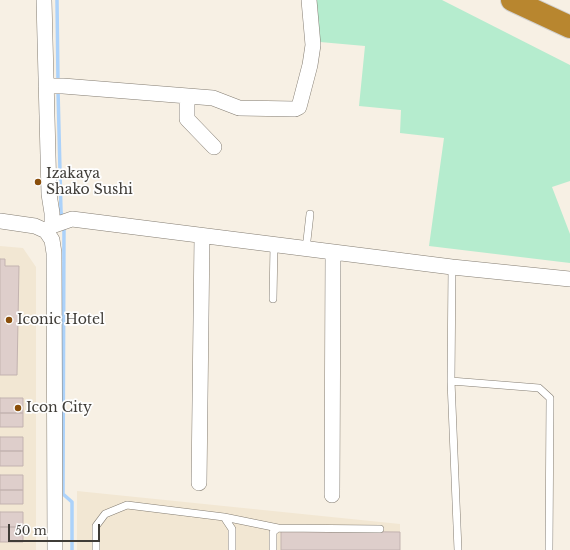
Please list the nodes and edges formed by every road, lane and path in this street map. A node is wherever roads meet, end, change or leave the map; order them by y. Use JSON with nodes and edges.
{"nodes":[{"id":1,"x":44,"y":0,"type":"edge"},
{"id":2,"x":309,"y":0,"type":"edge"},
{"id":3,"x":512,"y":0,"type":"edge"},
{"id":4,"x":570,"y":27,"type":"edge"},
{"id":5,"x":54,"y":86,"type":"junction"},
{"id":6,"x":187,"y":96,"type":"junction"},
{"id":7,"x":214,"y":147,"type":"dead end"},
{"id":8,"x":310,"y":214,"type":"dead end"},
{"id":9,"x":0,"y":221,"type":"edge"},
{"id":10,"x":57,"y":225,"type":"junction"},
{"id":11,"x":202,"y":236,"type":"junction"},
{"id":12,"x":274,"y":245,"type":"junction"},
{"id":13,"x":306,"y":249,"type":"junction"},
{"id":14,"x":333,"y":252,"type":"junction"},
{"id":15,"x":452,"y":267,"type":"junction"},
{"id":16,"x":570,"y":279,"type":"edge"},
{"id":17,"x":273,"y":299,"type":"dead end"},
{"id":18,"x":451,"y":381,"type":"junction"},
{"id":19,"x":199,"y":483,"type":"dead end"},
{"id":20,"x":332,"y":495,"type":"dead end"},
{"id":21,"x":224,"y":517,"type":"junction"},
{"id":22,"x":278,"y":528,"type":"junction"},
{"id":23,"x":380,"y":529,"type":"dead end"},
{"id":24,"x":55,"y":550,"type":"edge"},
{"id":25,"x":96,"y":550,"type":"edge"},
{"id":26,"x":232,"y":550,"type":"edge"},
{"id":27,"x":272,"y":550,"type":"edge"},
{"id":28,"x":458,"y":550,"type":"edge"},
{"id":29,"x":549,"y":550,"type":"edge"}],
"edges":[{"from":1,"to":5,"type":"street"},
{"from":2,"to":6,"type":"street"},
{"from":3,"to":4,"type":"highway"},
{"from":5,"to":6,"type":"street"},
{"from":5,"to":10,"type":"street"},
{"from":6,"to":7,"type":"street"},
{"from":8,"to":13,"type":"lane"},
{"from":9,"to":10,"type":"street"},
{"from":10,"to":11,"type":"street"},
{"from":10,"to":24,"type":"street"},
{"from":11,"to":12,"type":"street"},
{"from":11,"to":19,"type":"street"},
{"from":12,"to":13,"type":"street"},
{"from":12,"to":17,"type":"lane"},
{"from":13,"to":14,"type":"street"},
{"from":14,"to":15,"type":"street"},
{"from":14,"to":20,"type":"street"},
{"from":15,"to":16,"type":"street"},
{"from":15,"to":18,"type":"lane"},
{"from":18,"to":28,"type":"lane"},
{"from":18,"to":29,"type":"lane"},
{"from":21,"to":22,"type":"lane"},
{"from":21,"to":25,"type":"lane"},
{"from":21,"to":26,"type":"lane"},
{"from":22,"to":23,"type":"lane"},
{"from":22,"to":27,"type":"lane"}]}
